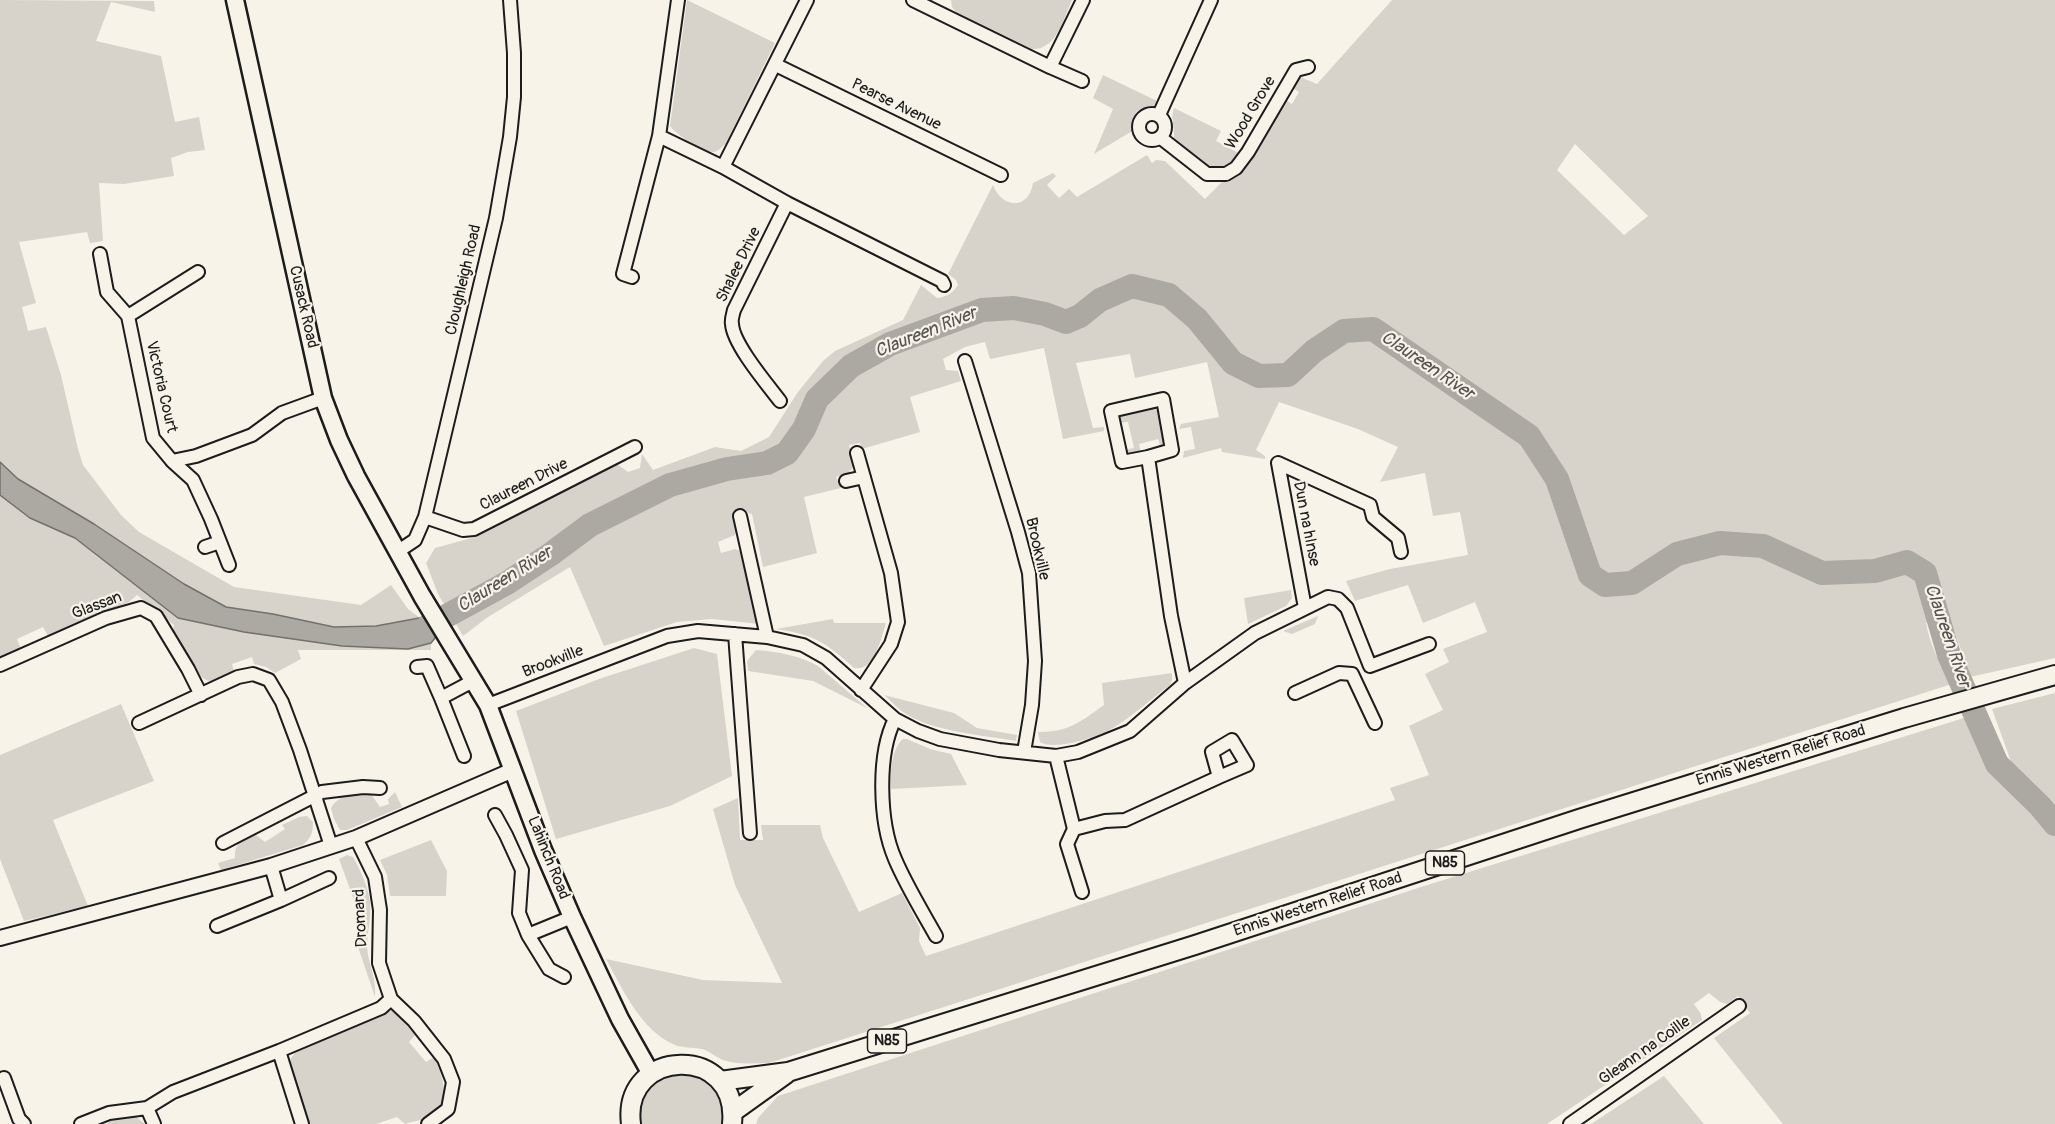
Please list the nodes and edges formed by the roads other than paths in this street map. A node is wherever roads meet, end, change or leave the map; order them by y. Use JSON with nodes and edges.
{"nodes":[{"id":1,"x":235,"y":0,"type":"edge"},
{"id":2,"x":510,"y":0,"type":"edge"},
{"id":3,"x":678,"y":0,"type":"edge"},
{"id":4,"x":807,"y":0,"type":"edge"},
{"id":5,"x":913,"y":0,"type":"edge"},
{"id":6,"x":1083,"y":0,"type":"edge"},
{"id":7,"x":1211,"y":0,"type":"edge"},
{"id":8,"x":938,"y":6,"type":"edge"},
{"id":9,"x":776,"y":64,"type":"junction"},
{"id":10,"x":1050,"y":67,"type":"junction"},
{"id":11,"x":1308,"y":67,"type":"dead end"},
{"id":12,"x":1082,"y":81,"type":"dead end"},
{"id":13,"x":1159,"y":115,"type":"junction"},
{"id":14,"x":659,"y":136,"type":"junction"},
{"id":15,"x":1161,"y":138,"type":"junction"},
{"id":16,"x":723,"y":167,"type":"junction"},
{"id":17,"x":1001,"y":175,"type":"dead end"},
{"id":18,"x":787,"y":203,"type":"junction"},
{"id":19,"x":100,"y":254,"type":"dead end"},
{"id":20,"x":198,"y":272,"type":"dead end"},
{"id":21,"x":632,"y":277,"type":"dead end"},
{"id":22,"x":944,"y":285,"type":"dead end"},
{"id":23,"x":128,"y":316,"type":"junction"},
{"id":24,"x":965,"y":361,"type":"dead end"},
{"id":25,"x":323,"y":398,"type":"junction"},
{"id":26,"x":780,"y":401,"type":"dead end"},
{"id":27,"x":635,"y":447,"type":"dead end"},
{"id":28,"x":857,"y":453,"type":"dead end"},
{"id":29,"x":1148,"y":457,"type":"junction"},
{"id":30,"x":172,"y":461,"type":"junction"},
{"id":31,"x":864,"y":477,"type":"junction"},
{"id":32,"x":846,"y":481,"type":"dead end"},
{"id":33,"x":740,"y":516,"type":"dead end"},
{"id":34,"x":425,"y":517,"type":"junction"},
{"id":35,"x":220,"y":542,"type":"junction"},
{"id":36,"x":205,"y":547,"type":"dead end"},
{"id":37,"x":397,"y":552,"type":"junction"},
{"id":38,"x":1401,"y":552,"type":"dead end"},
{"id":39,"x":229,"y":565,"type":"dead end"},
{"id":40,"x":1305,"y":608,"type":"junction"},
{"id":41,"x":735,"y":634,"type":"junction"},
{"id":42,"x":767,"y":637,"type":"junction"},
{"id":43,"x":450,"y":641,"type":"joint"},
{"id":44,"x":1429,"y":644,"type":"dead end"},
{"id":45,"x":0,"y":665,"type":"edge"},
{"id":46,"x":1370,"y":666,"type":"junction"},
{"id":47,"x":417,"y":667,"type":"dead end"},
{"id":48,"x":1352,"y":674,"type":"junction"},
{"id":49,"x":2055,"y":675,"type":"edge"},
{"id":50,"x":473,"y":681,"type":"junction"},
{"id":51,"x":1185,"y":683,"type":"junction"},
{"id":52,"x":861,"y":690,"type":"junction"},
{"id":53,"x":1295,"y":693,"type":"dead end"},
{"id":54,"x":201,"y":695,"type":"junction"},
{"id":55,"x":441,"y":698,"type":"junction"},
{"id":56,"x":488,"y":705,"type":"junction"},
{"id":57,"x":895,"y":719,"type":"junction"},
{"id":58,"x":139,"y":723,"type":"dead end"},
{"id":59,"x":1375,"y":723,"type":"dead end"},
{"id":60,"x":1024,"y":752,"type":"junction"},
{"id":61,"x":464,"y":756,"type":"dead end"},
{"id":62,"x":1056,"y":756,"type":"junction"},
{"id":63,"x":513,"y":770,"type":"junction"},
{"id":64,"x":1219,"y":777,"type":"dead end"},
{"id":65,"x":380,"y":788,"type":"dead end"},
{"id":66,"x":315,"y":795,"type":"junction"},
{"id":67,"x":495,"y":815,"type":"dead end"},
{"id":68,"x":1074,"y":829,"type":"junction"},
{"id":69,"x":750,"y":832,"type":"dead end"},
{"id":70,"x":356,"y":837,"type":"junction"},
{"id":71,"x":223,"y":843,"type":"dead end"},
{"id":72,"x":331,"y":846,"type":"junction"},
{"id":73,"x":271,"y":866,"type":"junction"},
{"id":74,"x":329,"y":878,"type":"dead end"},
{"id":75,"x":1082,"y":892,"type":"dead end"},
{"id":76,"x":281,"y":900,"type":"junction"},
{"id":77,"x":572,"y":917,"type":"junction"},
{"id":78,"x":217,"y":926,"type":"dead end"},
{"id":79,"x":528,"y":935,"type":"junction"},
{"id":80,"x":936,"y":936,"type":"dead end"},
{"id":81,"x":0,"y":938,"type":"edge"},
{"id":82,"x":564,"y":977,"type":"dead end"},
{"id":83,"x":391,"y":999,"type":"junction"},
{"id":84,"x":1713,"y":1006,"type":"dead end"},
{"id":85,"x":1739,"y":1006,"type":"dead end"},
{"id":86,"x":1720,"y":1018,"type":"junction"},
{"id":87,"x":279,"y":1051,"type":"junction"},
{"id":88,"x":788,"y":1072,"type":"junction"},
{"id":89,"x":651,"y":1074,"type":"junction"},
{"id":90,"x":4,"y":1078,"type":"dead end"},
{"id":91,"x":720,"y":1081,"type":"junction"},
{"id":92,"x":147,"y":1108,"type":"junction"},
{"id":93,"x":733,"y":1118,"type":"edge"},
{"id":94,"x":24,"y":1124,"type":"edge"},
{"id":95,"x":81,"y":1124,"type":"edge"},
{"id":96,"x":153,"y":1124,"type":"edge"},
{"id":97,"x":302,"y":1124,"type":"edge"},
{"id":98,"x":428,"y":1124,"type":"edge"},
{"id":99,"x":631,"y":1124,"type":"edge"},
{"id":100,"x":1570,"y":1124,"type":"edge"}],
"edges":[{"from":1,"to":25,"type":"main road","name":"Cusack Road"},
{"from":2,"to":34,"type":"street","name":"Cloughleigh Road"},
{"from":3,"to":14,"type":"street"},
{"from":4,"to":9,"type":"street"},
{"from":5,"to":8,"type":"street"},
{"from":6,"to":10,"type":"street"},
{"from":7,"to":13,"type":"street"},
{"from":8,"to":10,"type":"street"},
{"from":9,"to":16,"type":"street"},
{"from":9,"to":17,"type":"street","name":"Pearse Avenue"},
{"from":10,"to":12,"type":"street"},
{"from":11,"to":15,"type":"street","name":"Wood Grove"},
{"from":13,"to":15,"type":"street"},
{"from":13,"to":15,"type":"street"},
{"from":14,"to":16,"type":"street"},
{"from":14,"to":21,"type":"street"},
{"from":16,"to":18,"type":"street"},
{"from":18,"to":22,"type":"street"},
{"from":18,"to":26,"type":"street","name":"Shalee Drive"},
{"from":19,"to":23,"type":"street","name":"Victoria Court"},
{"from":20,"to":23,"type":"street"},
{"from":23,"to":30,"type":"street","name":"Victoria Court"},
{"from":24,"to":60,"type":"street","name":"Brookville"},
{"from":25,"to":30,"type":"street"},
{"from":25,"to":37,"type":"main road","name":"Cusack Road"},
{"from":27,"to":34,"type":"street","name":"Claureen Drive"},
{"from":28,"to":31,"type":"street"},
{"from":29,"to":29,"type":"street"},
{"from":29,"to":51,"type":"street"},
{"from":30,"to":35,"type":"street","name":"Victoria Court"},
{"from":31,"to":32,"type":"street"},
{"from":31,"to":52,"type":"street"},
{"from":33,"to":42,"type":"street"},
{"from":34,"to":37,"type":"street","name":"Cloughleigh Road"},
{"from":35,"to":36,"type":"street"},
{"from":35,"to":39,"type":"street","name":"Victoria Court"},
{"from":37,"to":43,"type":"main road","name":"Cusack Road"},
{"from":38,"to":40,"type":"street","name":"Dun na hInse"},
{"from":40,"to":46,"type":"street"},
{"from":40,"to":51,"type":"street"},
{"from":41,"to":42,"type":"street","name":"Brookville"},
{"from":41,"to":56,"type":"street","name":"Brookville"},
{"from":41,"to":69,"type":"street"},
{"from":42,"to":52,"type":"street","name":"Brookville"},
{"from":43,"to":50,"type":"main road","name":"Lahinch Road"},
{"from":44,"to":46,"type":"street"},
{"from":45,"to":54,"type":"street","name":"Glassan"},
{"from":46,"to":48,"type":"street"},
{"from":47,"to":55,"type":"street"},
{"from":48,"to":53,"type":"street"},
{"from":48,"to":59,"type":"street"},
{"from":49,"to":88,"type":"main road","name":"Ennis Western Relief Road","number":"N85"},
{"from":50,"to":55,"type":"street"},
{"from":50,"to":56,"type":"main road","name":"Lahinch Road"},
{"from":51,"to":62,"type":"street"},
{"from":52,"to":57,"type":"street","name":"Brookville"},
{"from":54,"to":58,"type":"street"},
{"from":54,"to":66,"type":"street"},
{"from":55,"to":61,"type":"street"},
{"from":56,"to":63,"type":"main road","name":"Lahinch Road"},
{"from":57,"to":60,"type":"street"},
{"from":57,"to":80,"type":"street"},
{"from":60,"to":62,"type":"street"},
{"from":62,"to":68,"type":"street"},
{"from":63,"to":70,"type":"street"},
{"from":63,"to":77,"type":"main road","name":"Lahinch Road"},
{"from":64,"to":68,"type":"street"},
{"from":65,"to":66,"type":"street"},
{"from":66,"to":71,"type":"street"},
{"from":66,"to":72,"type":"street"},
{"from":67,"to":79,"type":"street"},
{"from":68,"to":75,"type":"street"},
{"from":70,"to":72,"type":"street"},
{"from":70,"to":83,"type":"street","name":"Dromard"},
{"from":72,"to":73,"type":"street"},
{"from":73,"to":76,"type":"street"},
{"from":73,"to":81,"type":"street"},
{"from":74,"to":76,"type":"street","name":"Dromard"},
{"from":76,"to":78,"type":"street","name":"Dromard"},
{"from":77,"to":79,"type":"street"},
{"from":77,"to":89,"type":"main road","name":"Lahinch Road"},
{"from":79,"to":82,"type":"street"},
{"from":83,"to":87,"type":"street"},
{"from":83,"to":98,"type":"street","name":"Dromard"},
{"from":84,"to":86,"type":"street"},
{"from":85,"to":86,"type":"street","name":"Gleann na Coille"},
{"from":86,"to":100,"type":"street","name":"Gleann na Coille"},
{"from":87,"to":92,"type":"street"},
{"from":87,"to":97,"type":"street"},
{"from":88,"to":91,"type":"main road","name":"Ennis Western Relief Road","number":"N85"},
{"from":88,"to":93,"type":"main road","name":"Ennis Western Relief Road","number":"N85"},
{"from":89,"to":91,"type":"main road"},
{"from":89,"to":99,"type":"main road"},
{"from":90,"to":94,"type":"street"},
{"from":91,"to":93,"type":"main road","number":"N85"},
{"from":92,"to":95,"type":"street"},
{"from":92,"to":96,"type":"street"}]}
